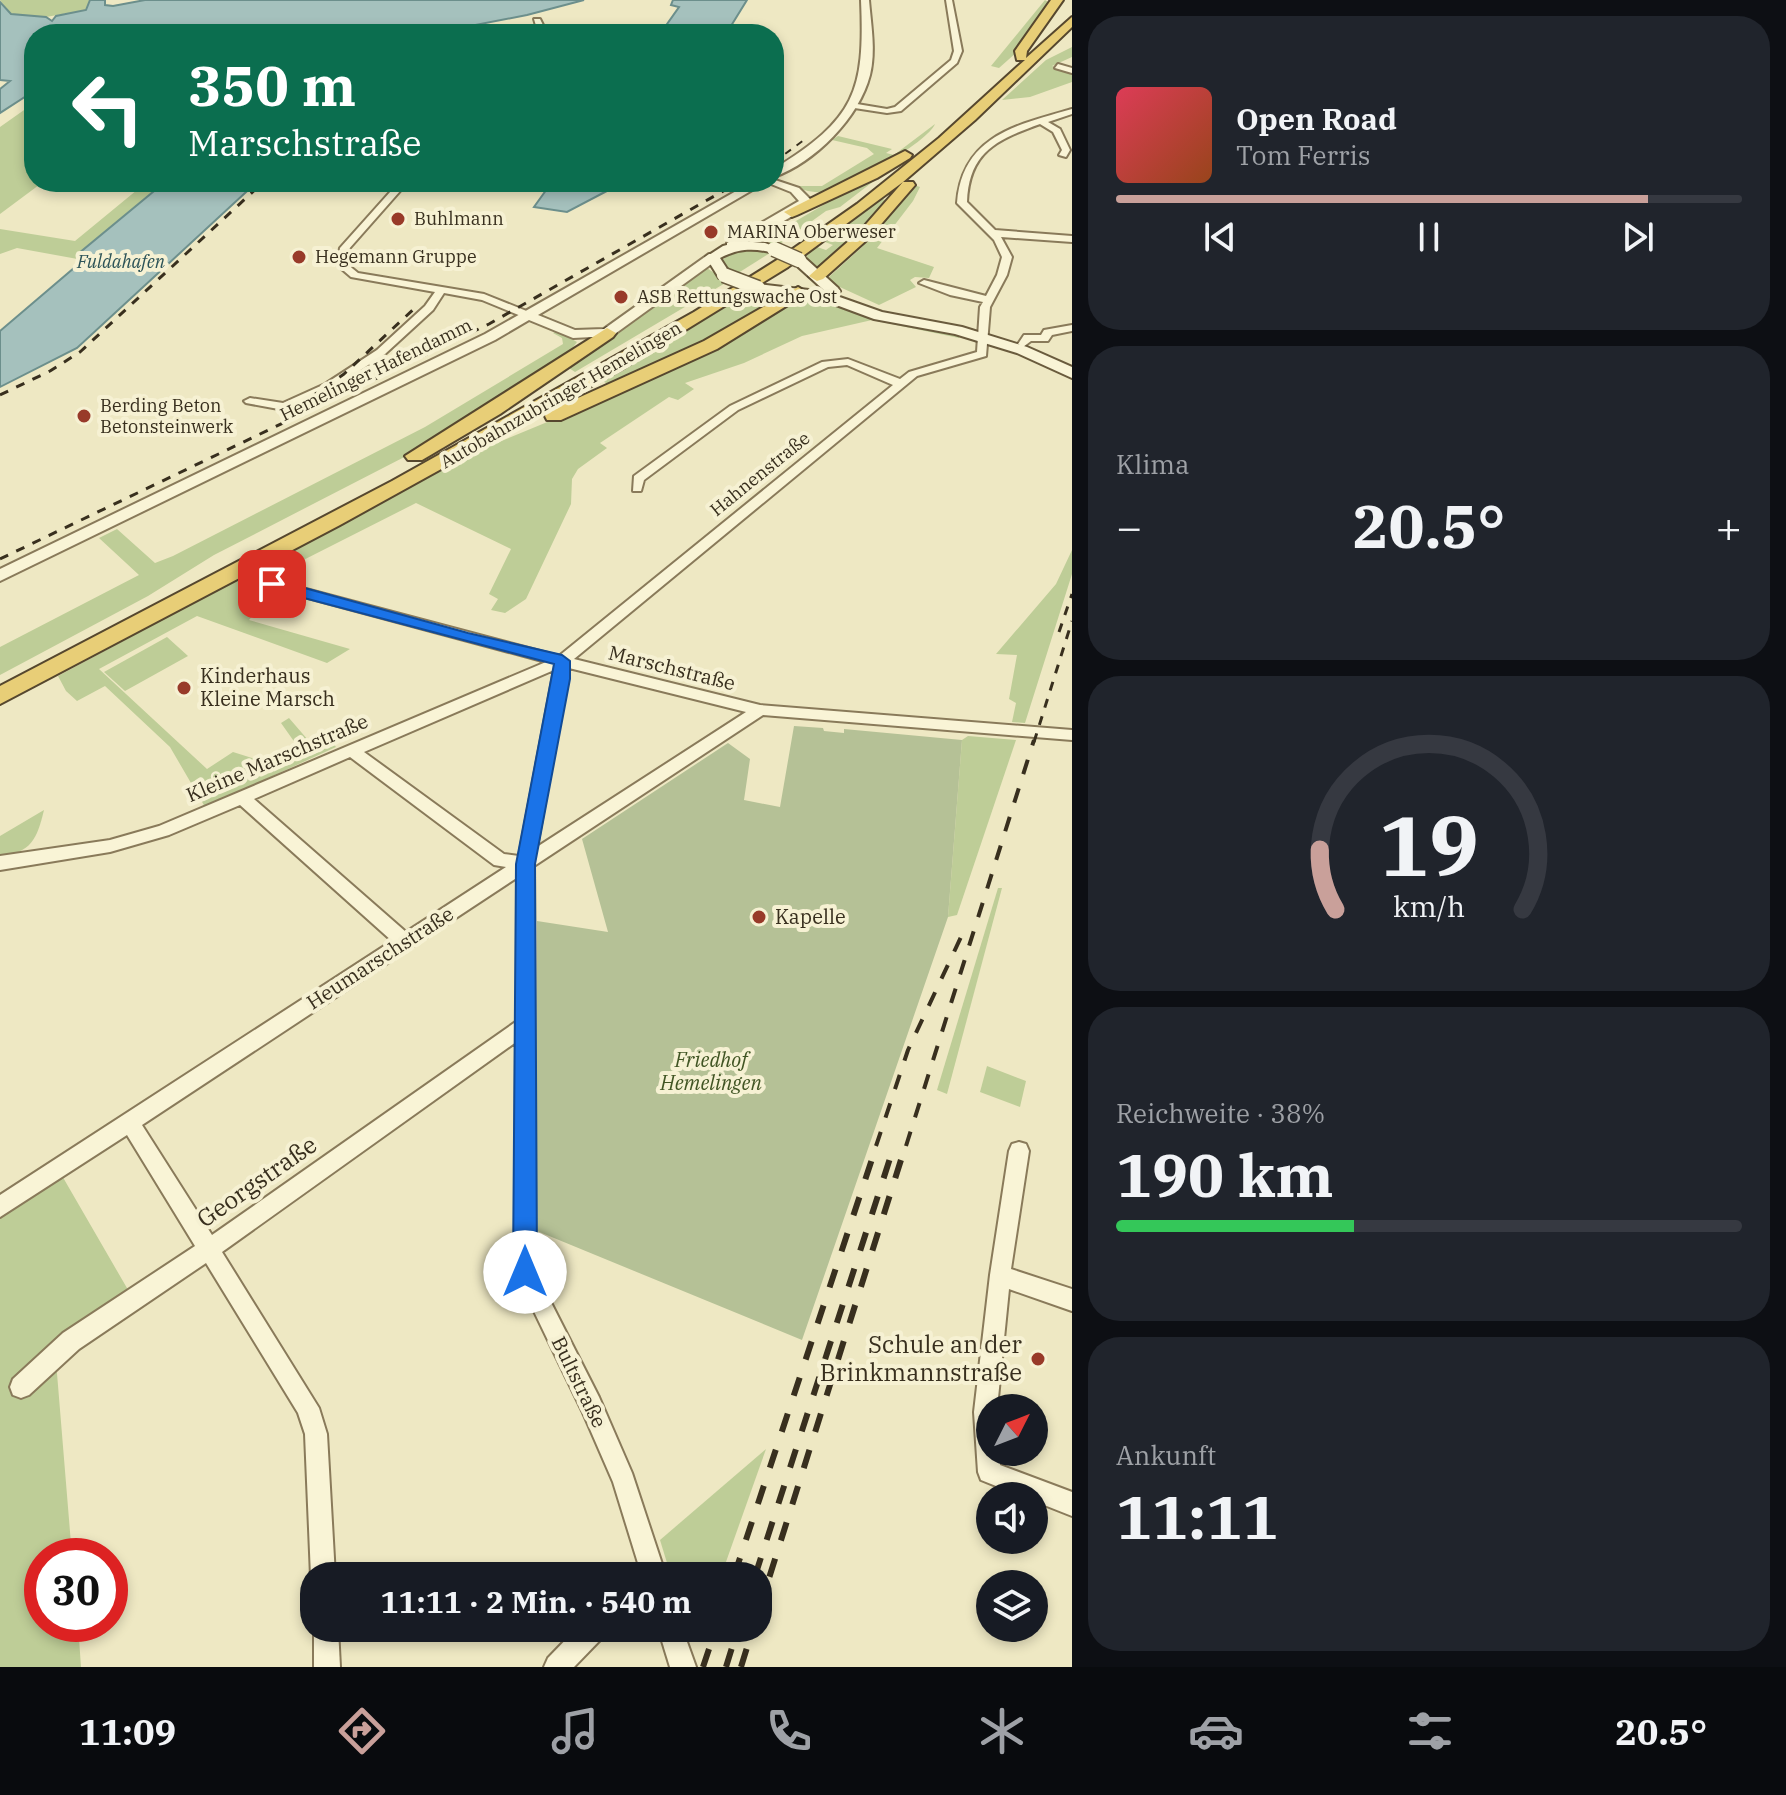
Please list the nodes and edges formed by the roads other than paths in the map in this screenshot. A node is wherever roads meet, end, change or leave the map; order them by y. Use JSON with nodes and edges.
{"nodes":[{"id":1,"x":865,"y":0,"type":"edge"},
{"id":2,"x":949,"y":0,"type":"edge"},
{"id":3,"x":1054,"y":1,"type":"edge"},
{"id":4,"x":1072,"y":7,"type":"edge"},
{"id":5,"x":1072,"y":20,"type":"edge"},
{"id":6,"x":537,"y":21,"type":"dead end"},
{"id":7,"x":538,"y":24,"type":"edge"},
{"id":8,"x":1066,"y":45,"type":"dead end"},
{"id":9,"x":1021,"y":57,"type":"junction"},
{"id":10,"x":1058,"y":66,"type":"dead end"},
{"id":11,"x":1072,"y":71,"type":"edge"},
{"id":12,"x":1014,"y":77,"type":"junction"},
{"id":13,"x":851,"y":105,"type":"junction"},
{"id":14,"x":1069,"y":114,"type":"edge"},
{"id":15,"x":1042,"y":122,"type":"junction"},
{"id":16,"x":947,"y":138,"type":"junction"},
{"id":17,"x":922,"y":147,"type":"junction"},
{"id":18,"x":1063,"y":155,"type":"dead end"},
{"id":19,"x":784,"y":167,"type":"edge"},
{"id":20,"x":784,"y":186,"type":"edge"},
{"id":21,"x":795,"y":190,"type":"junction"},
{"id":22,"x":840,"y":190,"type":"junction"},
{"id":23,"x":395,"y":192,"type":"edge"},
{"id":24,"x":743,"y":192,"type":"edge"},
{"id":25,"x":792,"y":212,"type":"junction"},
{"id":26,"x":991,"y":233,"type":"junction"},
{"id":27,"x":1072,"y":239,"type":"edge"},
{"id":28,"x":731,"y":246,"type":"junction"},
{"id":29,"x":713,"y":257,"type":"junction"},
{"id":30,"x":817,"y":276,"type":"junction"},
{"id":31,"x":924,"y":283,"type":"dead end"},
{"id":32,"x":441,"y":290,"type":"junction"},
{"id":33,"x":798,"y":292,"type":"junction"},
{"id":34,"x":988,"y":300,"type":"junction"},
{"id":35,"x":530,"y":316,"type":"junction"},
{"id":36,"x":1072,"y":328,"type":"edge"},
{"id":37,"x":607,"y":333,"type":"joint"},
{"id":38,"x":982,"y":334,"type":"junction"},
{"id":39,"x":576,"y":344,"type":"junction"},
{"id":40,"x":1023,"y":344,"type":"junction"},
{"id":41,"x":1072,"y":372,"type":"edge"},
{"id":42,"x":901,"y":384,"type":"junction"},
{"id":43,"x":250,"y":401,"type":"dead end"},
{"id":44,"x":447,"y":460,"type":"junction"},
{"id":45,"x":637,"y":488,"type":"dead end"},
{"id":46,"x":202,"y":575,"type":"junction"},
{"id":47,"x":0,"y":576,"type":"edge"},
{"id":48,"x":272,"y":584,"type":"dead end"},
{"id":49,"x":562,"y":661,"type":"junction"},
{"id":50,"x":0,"y":682,"type":"edge"},
{"id":51,"x":0,"y":696,"type":"edge"},
{"id":52,"x":760,"y":710,"type":"junction"},
{"id":53,"x":1072,"y":735,"type":"edge"},
{"id":54,"x":351,"y":750,"type":"junction"},
{"id":55,"x":241,"y":796,"type":"junction"},
{"id":56,"x":0,"y":863,"type":"edge"},
{"id":57,"x":526,"y":864,"type":"junction"},
{"id":58,"x":404,"y":941,"type":"junction"},
{"id":59,"x":527,"y":1024,"type":"junction"},
{"id":60,"x":130,"y":1122,"type":"junction"},
{"id":61,"x":1019,"y":1151,"type":"dead end"},
{"id":62,"x":0,"y":1207,"type":"edge"},
{"id":63,"x":210,"y":1248,"type":"junction"},
{"id":64,"x":1000,"y":1275,"type":"junction"},
{"id":65,"x":1072,"y":1300,"type":"edge"},
{"id":66,"x":21,"y":1387,"type":"dead end"},
{"id":67,"x":1072,"y":1504,"type":"edge"},
{"id":68,"x":322,"y":1562,"type":"edge"},
{"id":69,"x":647,"y":1562,"type":"edge"},
{"id":70,"x":326,"y":1642,"type":"edge"},
{"id":71,"x":581,"y":1642,"type":"edge"},
{"id":72,"x":675,"y":1642,"type":"edge"},
{"id":73,"x":327,"y":1667,"type":"edge"},
{"id":74,"x":557,"y":1667,"type":"edge"},
{"id":75,"x":683,"y":1667,"type":"edge"}],
"edges":[{"from":1,"to":13,"type":"street"},
{"from":2,"to":13,"type":"street"},
{"from":3,"to":9,"type":"highway"},
{"from":4,"to":9,"type":"highway","name":"Autobahnzubringer Hemelingen"},
{"from":5,"to":12,"type":"highway","name":"Autobahnzubringer Hemelingen"},
{"from":6,"to":7,"type":"street"},
{"from":8,"to":12,"type":"highway"},
{"from":9,"to":17,"type":"highway","name":"Autobahnzubringer Hemelingen"},
{"from":10,"to":11,"type":"street"},
{"from":12,"to":16,"type":"highway","name":"Autobahnzubringer Hemelingen"},
{"from":13,"to":19,"type":"street"},
{"from":14,"to":15,"type":"street"},
{"from":15,"to":18,"type":"street"},
{"from":15,"to":26,"type":"street"},
{"from":16,"to":30,"type":"highway"},
{"from":16,"to":44,"type":"highway","name":"Autobahnzubringer Hemelingen"},
{"from":17,"to":22,"type":"highway"},
{"from":17,"to":46,"type":"highway","name":"Autobahnzubringer Hemelingen"},
{"from":20,"to":21,"type":"street"},
{"from":21,"to":22,"type":"highway"},
{"from":21,"to":25,"type":"street"},
{"from":22,"to":25,"type":"highway"},
{"from":23,"to":32,"type":"street"},
{"from":24,"to":35,"type":"street","name":"Hemelinger Hafendamm"},
{"from":25,"to":28,"type":"street"},
{"from":26,"to":27,"type":"street"},
{"from":26,"to":34,"type":"street"},
{"from":28,"to":29,"type":"main road"},
{"from":28,"to":30,"type":"main road","bridge":true},
{"from":29,"to":33,"type":"main road","bridge":true},
{"from":29,"to":37,"type":"street"},
{"from":30,"to":33,"type":"main road"},
{"from":30,"to":38,"type":"main road"},
{"from":31,"to":34,"type":"street"},
{"from":32,"to":35,"type":"street"},
{"from":32,"to":43,"type":"street"},
{"from":33,"to":38,"type":"main road"},
{"from":33,"to":44,"type":"highway"},
{"from":34,"to":38,"type":"street"},
{"from":35,"to":39,"type":"street"},
{"from":35,"to":47,"type":"street","name":"Hemelinger Hafendamm"},
{"from":36,"to":40,"type":"street"},
{"from":37,"to":39,"type":"highway"},
{"from":38,"to":40,"type":"main road"},
{"from":38,"to":41,"type":"main road"},
{"from":38,"to":42,"type":"street","name":"Hahnenstraße"},
{"from":39,"to":46,"type":"highway"},
{"from":40,"to":41,"type":"main road"},
{"from":42,"to":45,"type":"street"},
{"from":42,"to":49,"type":"street","name":"Hahnenstraße"},
{"from":44,"to":51,"type":"highway","name":"Autobahnzubringer Hemelingen"},
{"from":46,"to":50,"type":"highway","name":"Autobahnzubringer Hemelingen"},
{"from":48,"to":49,"type":"street","name":"Marschstraße"},
{"from":49,"to":52,"type":"street","name":"Marschstraße"},
{"from":49,"to":54,"type":"street","name":"Kleine Marschstraße"},
{"from":49,"to":57,"type":"street","name":"Bultstraße"},
{"from":52,"to":53,"type":"street","name":"Marschstraße"},
{"from":52,"to":57,"type":"street","name":"Heumarschstraße"},
{"from":54,"to":55,"type":"street","name":"Kleine Marschstraße"},
{"from":54,"to":57,"type":"street"},
{"from":55,"to":56,"type":"street","name":"Kleine Marschstraße"},
{"from":55,"to":58,"type":"street"},
{"from":57,"to":58,"type":"street","name":"Heumarschstraße"},
{"from":57,"to":59,"type":"street","name":"Bultstraße"},
{"from":58,"to":60,"type":"street","name":"Heumarschstraße"},
{"from":59,"to":63,"type":"street","name":"Georgstraße"},
{"from":59,"to":69,"type":"street","name":"Bultstraße"},
{"from":60,"to":62,"type":"street","name":"Heumarschstraße"},
{"from":60,"to":63,"type":"street"},
{"from":61,"to":64,"type":"street"},
{"from":63,"to":66,"type":"street","name":"Georgstraße"},
{"from":63,"to":68,"type":"street"},
{"from":64,"to":65,"type":"street"},
{"from":64,"to":67,"type":"street"},
{"from":70,"to":73,"type":"street"},
{"from":71,"to":74,"type":"street"},
{"from":72,"to":75,"type":"street"}]}
